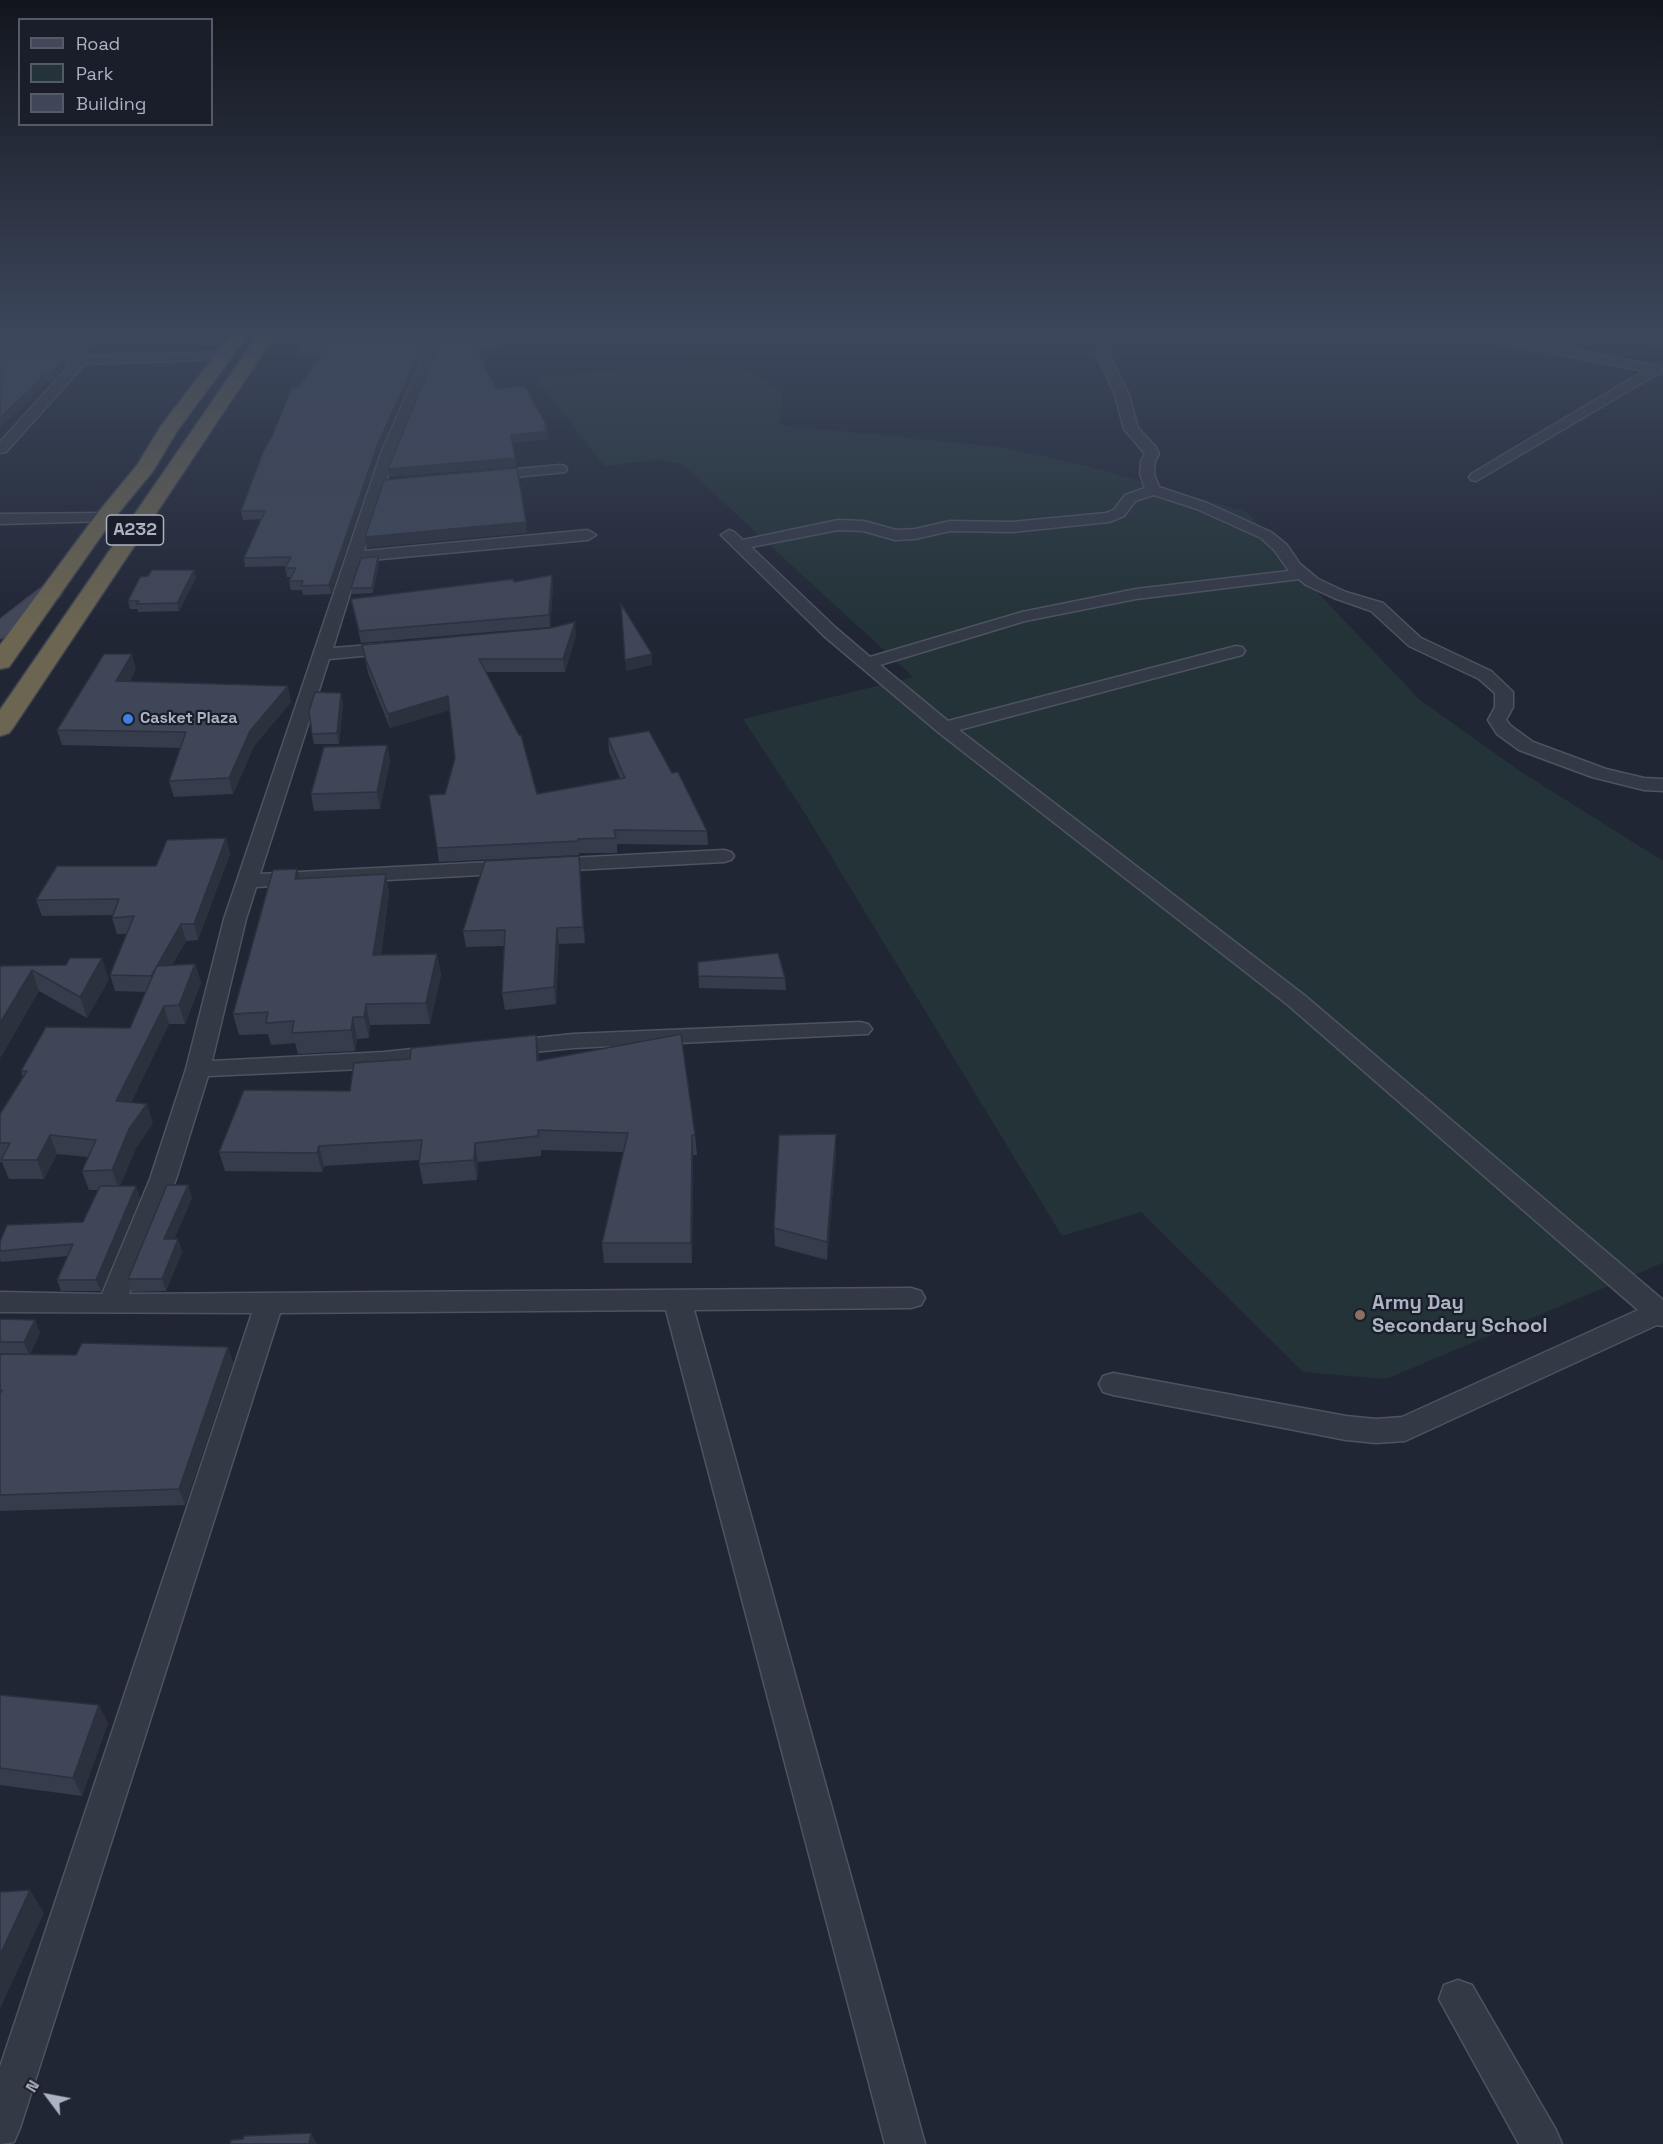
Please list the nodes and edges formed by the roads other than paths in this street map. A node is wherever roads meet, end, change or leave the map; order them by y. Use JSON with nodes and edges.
{"nodes":[{"id":1,"x":16,"y":432,"type":"edge"},
{"id":2,"x":167,"y":432,"type":"edge"},
{"id":3,"x":201,"y":432,"type":"edge"},
{"id":4,"x":397,"y":432,"type":"edge"},
{"id":5,"x":1134,"y":432,"type":"edge"},
{"id":6,"x":1553,"y":432,"type":"edge"},
{"id":7,"x":1,"y":449,"type":"edge"},
{"id":8,"x":560,"y":469,"type":"dead end"},
{"id":9,"x":469,"y":477,"type":"edge"},
{"id":10,"x":1476,"y":477,"type":"dead end"},
{"id":11,"x":1154,"y":490,"type":"junction"},
{"id":12,"x":104,"y":518,"type":"junction"},
{"id":13,"x":0,"y":519,"type":"edge"},
{"id":14,"x":588,"y":535,"type":"dead end"},
{"id":15,"x":354,"y":557,"type":"junction"},
{"id":16,"x":1301,"y":574,"type":"junction"},
{"id":17,"x":51,"y":592,"type":"junction"},
{"id":18,"x":0,"y":631,"type":"edge"},
{"id":19,"x":413,"y":646,"type":"edge"},
{"id":20,"x":1236,"y":651,"type":"dead end"},
{"id":21,"x":322,"y":654,"type":"junction"},
{"id":22,"x":0,"y":662,"type":"edge"},
{"id":23,"x":867,"y":663,"type":"junction"},
{"id":24,"x":0,"y":728,"type":"edge"},
{"id":25,"x":945,"y":728,"type":"junction"},
{"id":26,"x":1663,"y":785,"type":"edge"},
{"id":27,"x":724,"y":856,"type":"dead end"},
{"id":28,"x":247,"y":881,"type":"junction"},
{"id":29,"x":860,"y":1029,"type":"dead end"},
{"id":30,"x":198,"y":1069,"type":"junction"},
{"id":31,"x":911,"y":1299,"type":"dead end"},
{"id":32,"x":677,"y":1300,"type":"junction"},
{"id":33,"x":270,"y":1301,"type":"junction"},
{"id":34,"x":0,"y":1302,"type":"edge"},
{"id":35,"x":111,"y":1304,"type":"junction"},
{"id":36,"x":1662,"y":1313,"type":"edge"},
{"id":37,"x":1113,"y":1384,"type":"dead end"},
{"id":38,"x":1458,"y":1999,"type":"dead end"},
{"id":39,"x":0,"y":2128,"type":"edge"},
{"id":40,"x":906,"y":2144,"type":"edge"},
{"id":41,"x":1542,"y":2144,"type":"edge"}],
"edges":[{"from":1,"to":7,"type":"street"},
{"from":2,"to":12,"type":"highway","number":"A232"},
{"from":3,"to":24,"type":"highway","number":"A232"},
{"from":4,"to":15,"type":"street"},
{"from":5,"to":11,"type":"street"},
{"from":6,"to":10,"type":"street"},
{"from":8,"to":9,"type":"street"},
{"from":11,"to":16,"type":"street"},
{"from":11,"to":23,"type":"street"},
{"from":12,"to":13,"type":"street"},
{"from":12,"to":17,"type":"highway","number":"A232"},
{"from":14,"to":15,"type":"street"},
{"from":15,"to":21,"type":"street"},
{"from":16,"to":23,"type":"street"},
{"from":16,"to":26,"type":"street"},
{"from":17,"to":18,"type":"main road"},
{"from":17,"to":22,"type":"highway","number":"A232"},
{"from":19,"to":21,"type":"street"},
{"from":20,"to":25,"type":"street"},
{"from":21,"to":28,"type":"street"},
{"from":23,"to":25,"type":"street"},
{"from":25,"to":36,"type":"street"},
{"from":27,"to":28,"type":"street"},
{"from":28,"to":30,"type":"street"},
{"from":29,"to":30,"type":"street"},
{"from":30,"to":35,"type":"street"},
{"from":31,"to":32,"type":"street"},
{"from":32,"to":33,"type":"street"},
{"from":32,"to":40,"type":"street"},
{"from":33,"to":35,"type":"street"},
{"from":33,"to":39,"type":"street"},
{"from":34,"to":35,"type":"street"},
{"from":36,"to":37,"type":"street"},
{"from":38,"to":41,"type":"street"}]}
